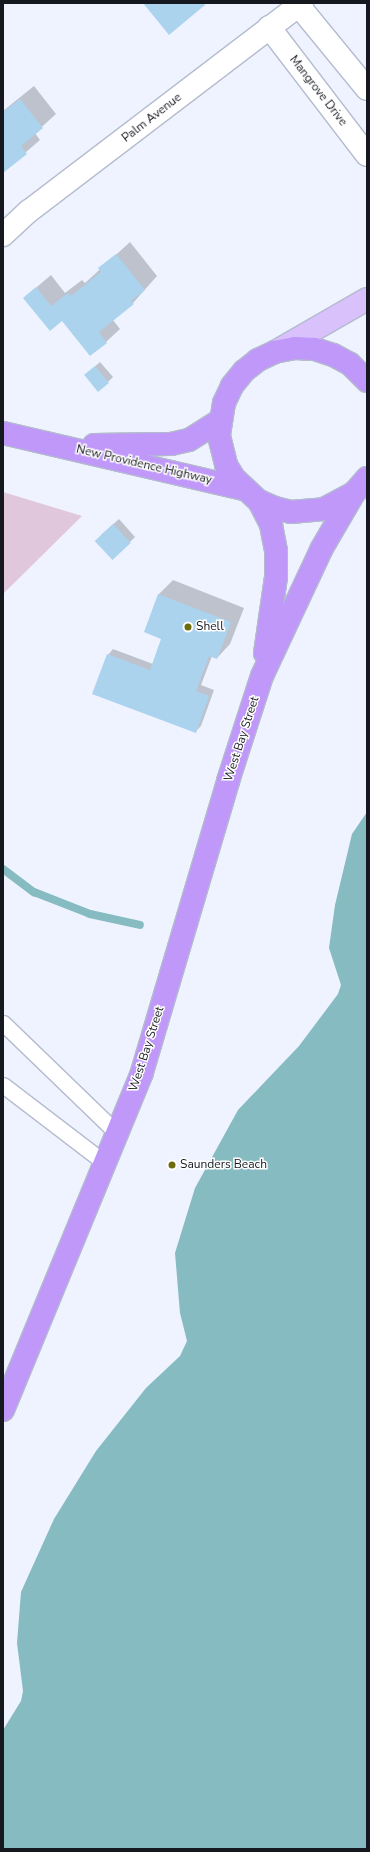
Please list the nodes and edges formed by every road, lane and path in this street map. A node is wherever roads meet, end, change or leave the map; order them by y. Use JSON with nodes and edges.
{"nodes":[{"id":1,"x":301,"y":4,"type":"edge"},
{"id":2,"x":269,"y":27,"type":"junction"},
{"id":3,"x":367,"y":89,"type":"edge"},
{"id":4,"x":367,"y":155,"type":"edge"},
{"id":5,"x":3,"y":234,"type":"edge"},
{"id":6,"x":367,"y":299,"type":"edge"},
{"id":7,"x":275,"y":352,"type":"junction"},
{"id":8,"x":366,"y":374,"type":"edge"},
{"id":9,"x":219,"y":421,"type":"junction"},
{"id":10,"x":3,"y":433,"type":"edge"},
{"id":11,"x":43,"y":442,"type":"junction"},
{"id":12,"x":360,"y":486,"type":"edge"},
{"id":13,"x":251,"y":495,"type":"junction"},
{"id":14,"x":262,"y":676,"type":"junction"},
{"id":15,"x":3,"y":1023,"type":"edge"},
{"id":16,"x":3,"y":1085,"type":"edge"},
{"id":17,"x":117,"y":1133,"type":"junction"},
{"id":18,"x":105,"y":1163,"type":"junction"},
{"id":19,"x":3,"y":1410,"type":"edge"}],
"edges":[{"from":1,"to":2,"type":"street","name":"Palm Avenue"},
{"from":1,"to":3,"type":"street"},
{"from":2,"to":4,"type":"street","name":"Mangrove Drive"},
{"from":2,"to":5,"type":"street","name":"Palm Avenue"},
{"from":6,"to":7,"type":"main road","name":"West Bay Street"},
{"from":7,"to":8,"type":"highway","name":"West Bay Street"},
{"from":7,"to":9,"type":"highway","name":"West Bay Street"},
{"from":9,"to":11,"type":"highway","name":"New Providence Highway"},
{"from":9,"to":13,"type":"highway","name":"West Bay Street"},
{"from":10,"to":11,"type":"highway","name":"New Providence Highway"},
{"from":11,"to":13,"type":"highway","name":"New Providence Highway"},
{"from":12,"to":13,"type":"highway","name":"West Bay Street"},
{"from":12,"to":14,"type":"highway","name":"West Bay Street"},
{"from":13,"to":14,"type":"highway","name":"West Bay Street"},
{"from":14,"to":17,"type":"highway","name":"West Bay Street"},
{"from":15,"to":17,"type":"lane"},
{"from":16,"to":18,"type":"lane"},
{"from":17,"to":18,"type":"highway","name":"West Bay Street"},
{"from":18,"to":19,"type":"highway","name":"West Bay Street"}]}
